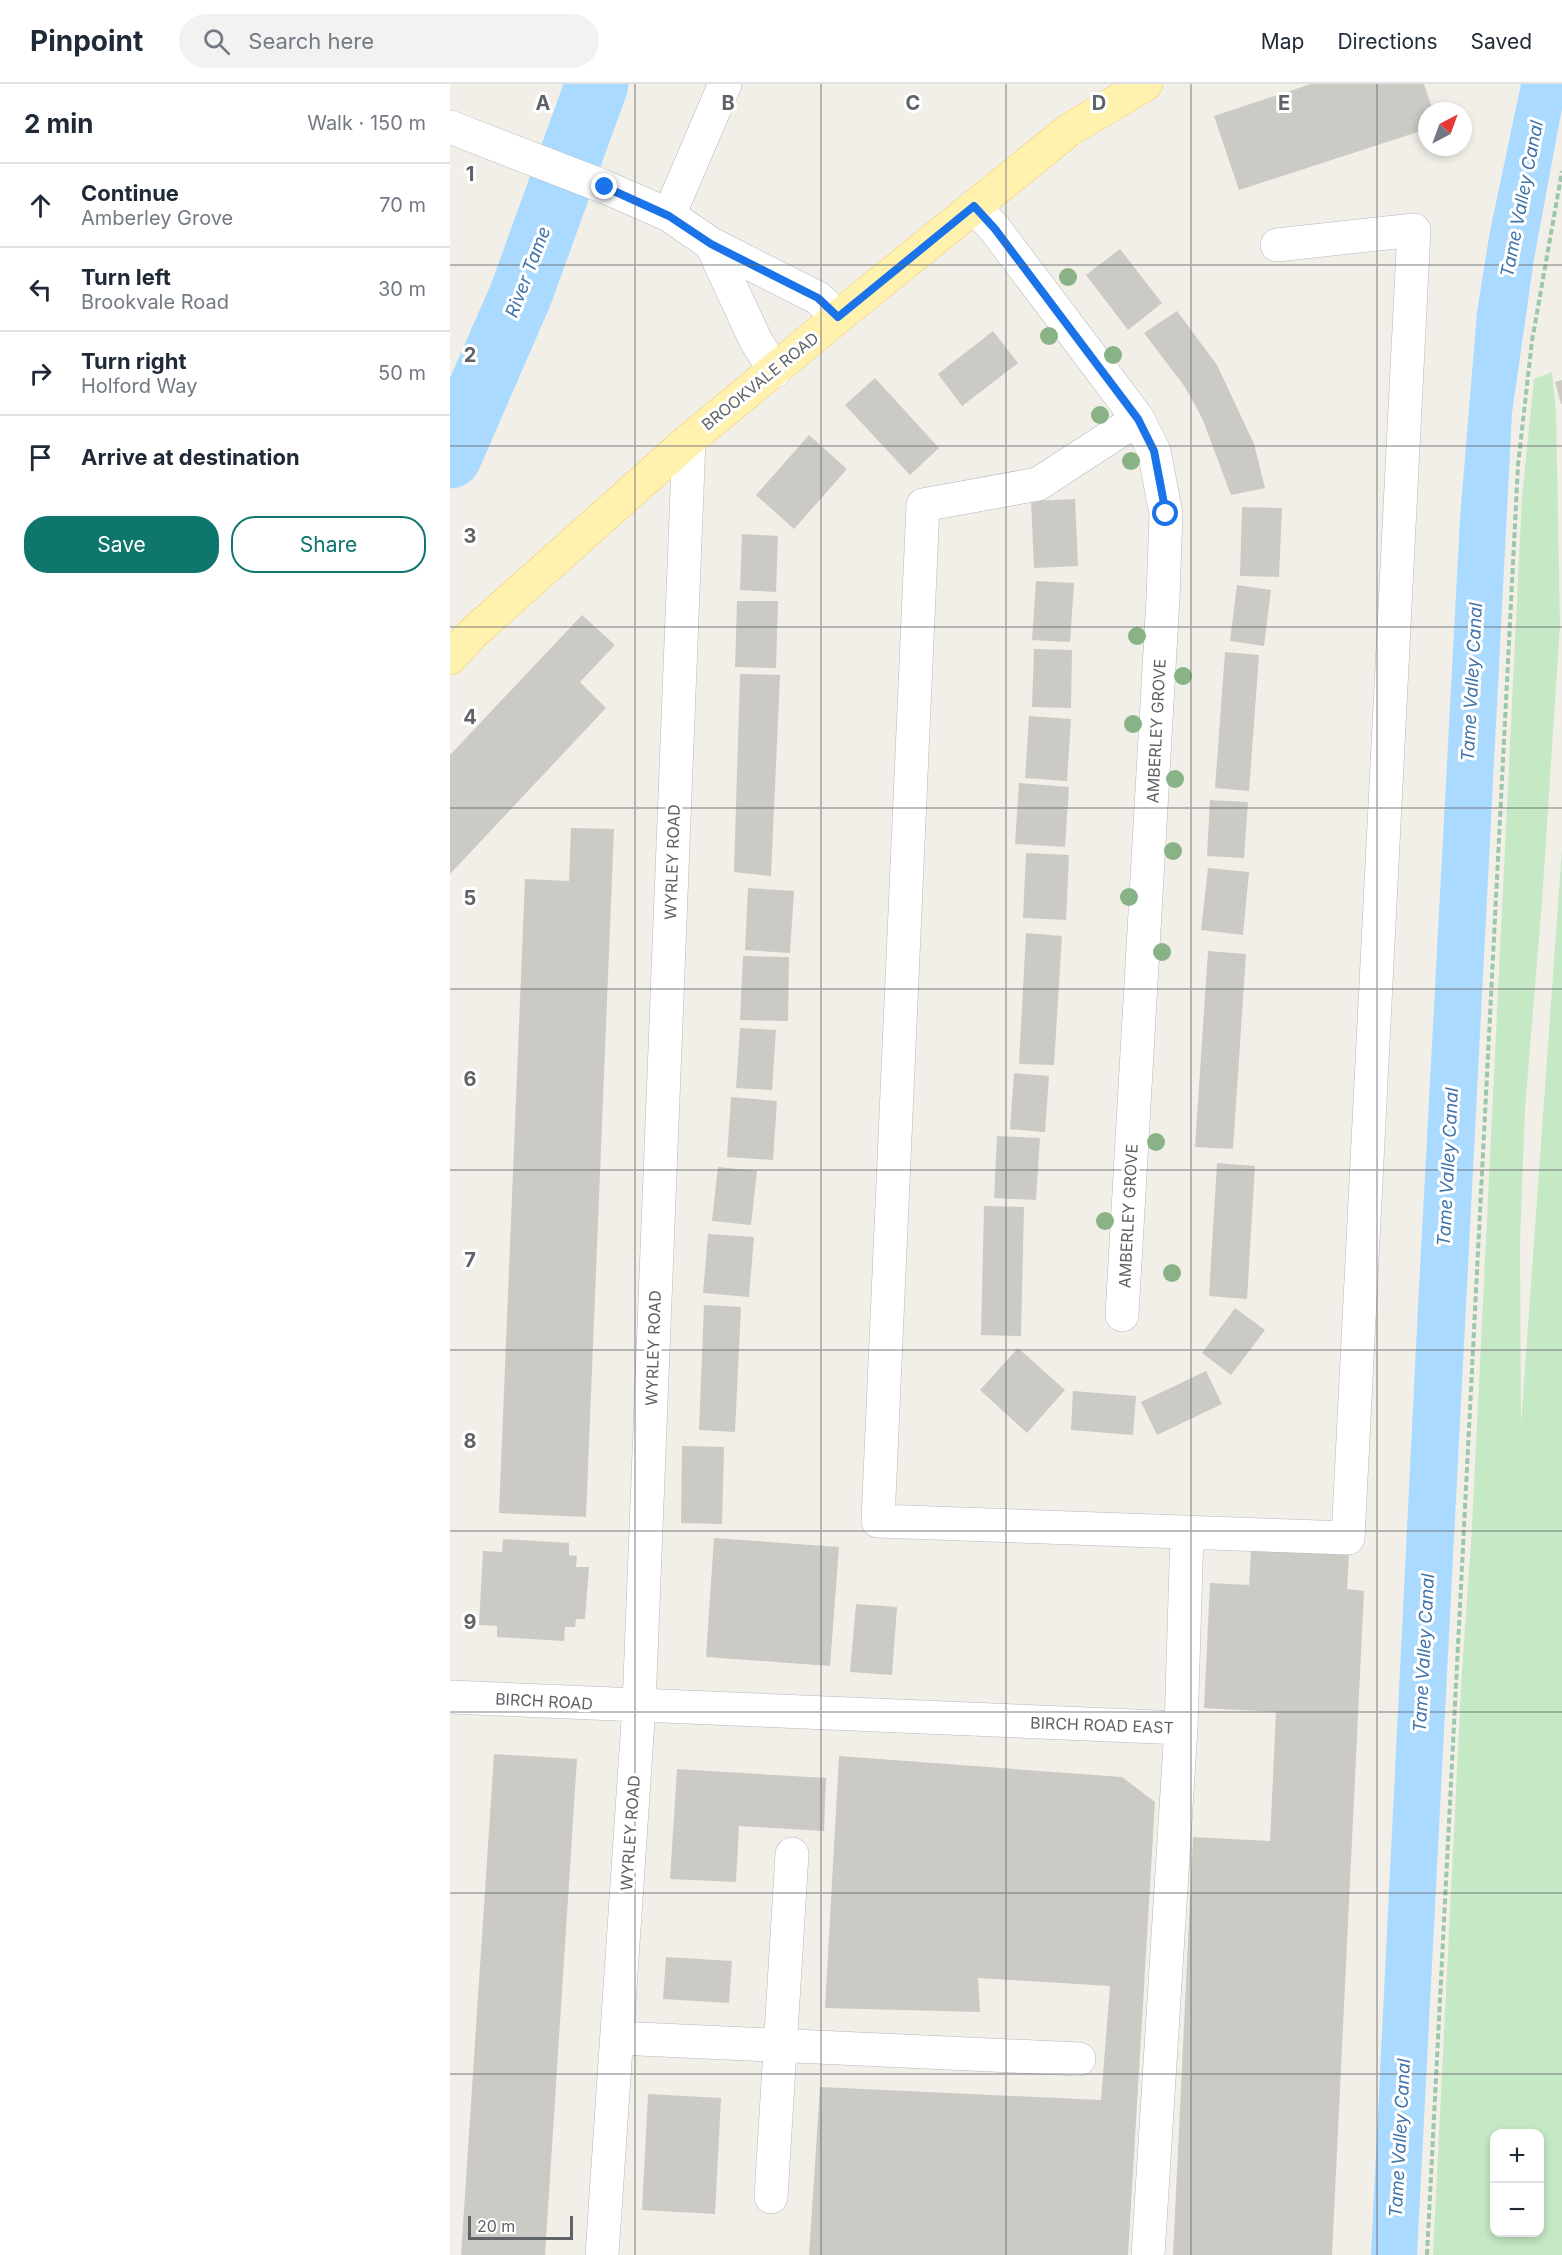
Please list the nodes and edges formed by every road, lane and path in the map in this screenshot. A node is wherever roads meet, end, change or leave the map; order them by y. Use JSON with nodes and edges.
{"nodes":[{"id":1,"x":724,"y":84,"type":"edge"},
{"id":2,"x":1146,"y":84,"type":"edge"},
{"id":3,"x":450,"y":127,"type":"edge"},
{"id":4,"x":1562,"y":171,"type":"edge"},
{"id":5,"x":974,"y":206,"type":"junction"},
{"id":6,"x":669,"y":216,"type":"junction"},
{"id":7,"x":711,"y":244,"type":"junction"},
{"id":8,"x":1276,"y":245,"type":"dead end"},
{"id":9,"x":838,"y":317,"type":"junction"},
{"id":10,"x":775,"y":371,"type":"junction"},
{"id":11,"x":1138,"y":419,"type":"junction"},
{"id":12,"x":689,"y":440,"type":"junction"},
{"id":13,"x":450,"y":658,"type":"edge"},
{"id":14,"x":1122,"y":1315,"type":"dead end"},
{"id":15,"x":1187,"y":1532,"type":"junction"},
{"id":16,"x":450,"y":1697,"type":"edge"},
{"id":17,"x":639,"y":1706,"type":"junction"},
{"id":18,"x":1181,"y":1728,"type":"junction"},
{"id":19,"x":792,"y":1854,"type":"dead end"},
{"id":20,"x":616,"y":2038,"type":"junction"},
{"id":21,"x":781,"y":2046,"type":"junction"},
{"id":22,"x":1079,"y":2059,"type":"dead end"},
{"id":23,"x":771,"y":2197,"type":"dead end"},
{"id":24,"x":602,"y":2255,"type":"edge"},
{"id":25,"x":1148,"y":2255,"type":"edge"},
{"id":26,"x":1427,"y":2255,"type":"edge"}],
"edges":[{"from":1,"to":6,"type":"street"},
{"from":2,"to":5,"type":"main road","name":"BROOKVALE ROAD"},
{"from":3,"to":6,"type":"street"},
{"from":4,"to":26,"type":"path"},
{"from":5,"to":9,"type":"main road","name":"BROOKVALE ROAD"},
{"from":5,"to":11,"type":"street","name":"AMBERLEY GROVE"},
{"from":6,"to":7,"type":"street"},
{"from":7,"to":9,"type":"street"},
{"from":7,"to":10,"type":"street"},
{"from":8,"to":15,"type":"street"},
{"from":9,"to":10,"type":"main road","name":"BROOKVALE ROAD"},
{"from":10,"to":12,"type":"main road","name":"BROOKVALE ROAD"},
{"from":11,"to":14,"type":"street","name":"AMBERLEY GROVE"},
{"from":11,"to":15,"type":"street"},
{"from":12,"to":13,"type":"main road","name":"BROOKVALE ROAD"},
{"from":12,"to":17,"type":"street","name":"WYRLEY ROAD"},
{"from":15,"to":18,"type":"street"},
{"from":16,"to":17,"type":"street","name":"BIRCH ROAD"},
{"from":17,"to":18,"type":"street","name":"BIRCH ROAD EAST"},
{"from":17,"to":20,"type":"street","name":"WYRLEY ROAD"},
{"from":18,"to":25,"type":"street","name":"BIRCH ROAD EAST"},
{"from":19,"to":21,"type":"street"},
{"from":20,"to":21,"type":"street"},
{"from":20,"to":24,"type":"street","name":"WYRLEY ROAD"},
{"from":21,"to":22,"type":"street"},
{"from":21,"to":23,"type":"street"}]}
